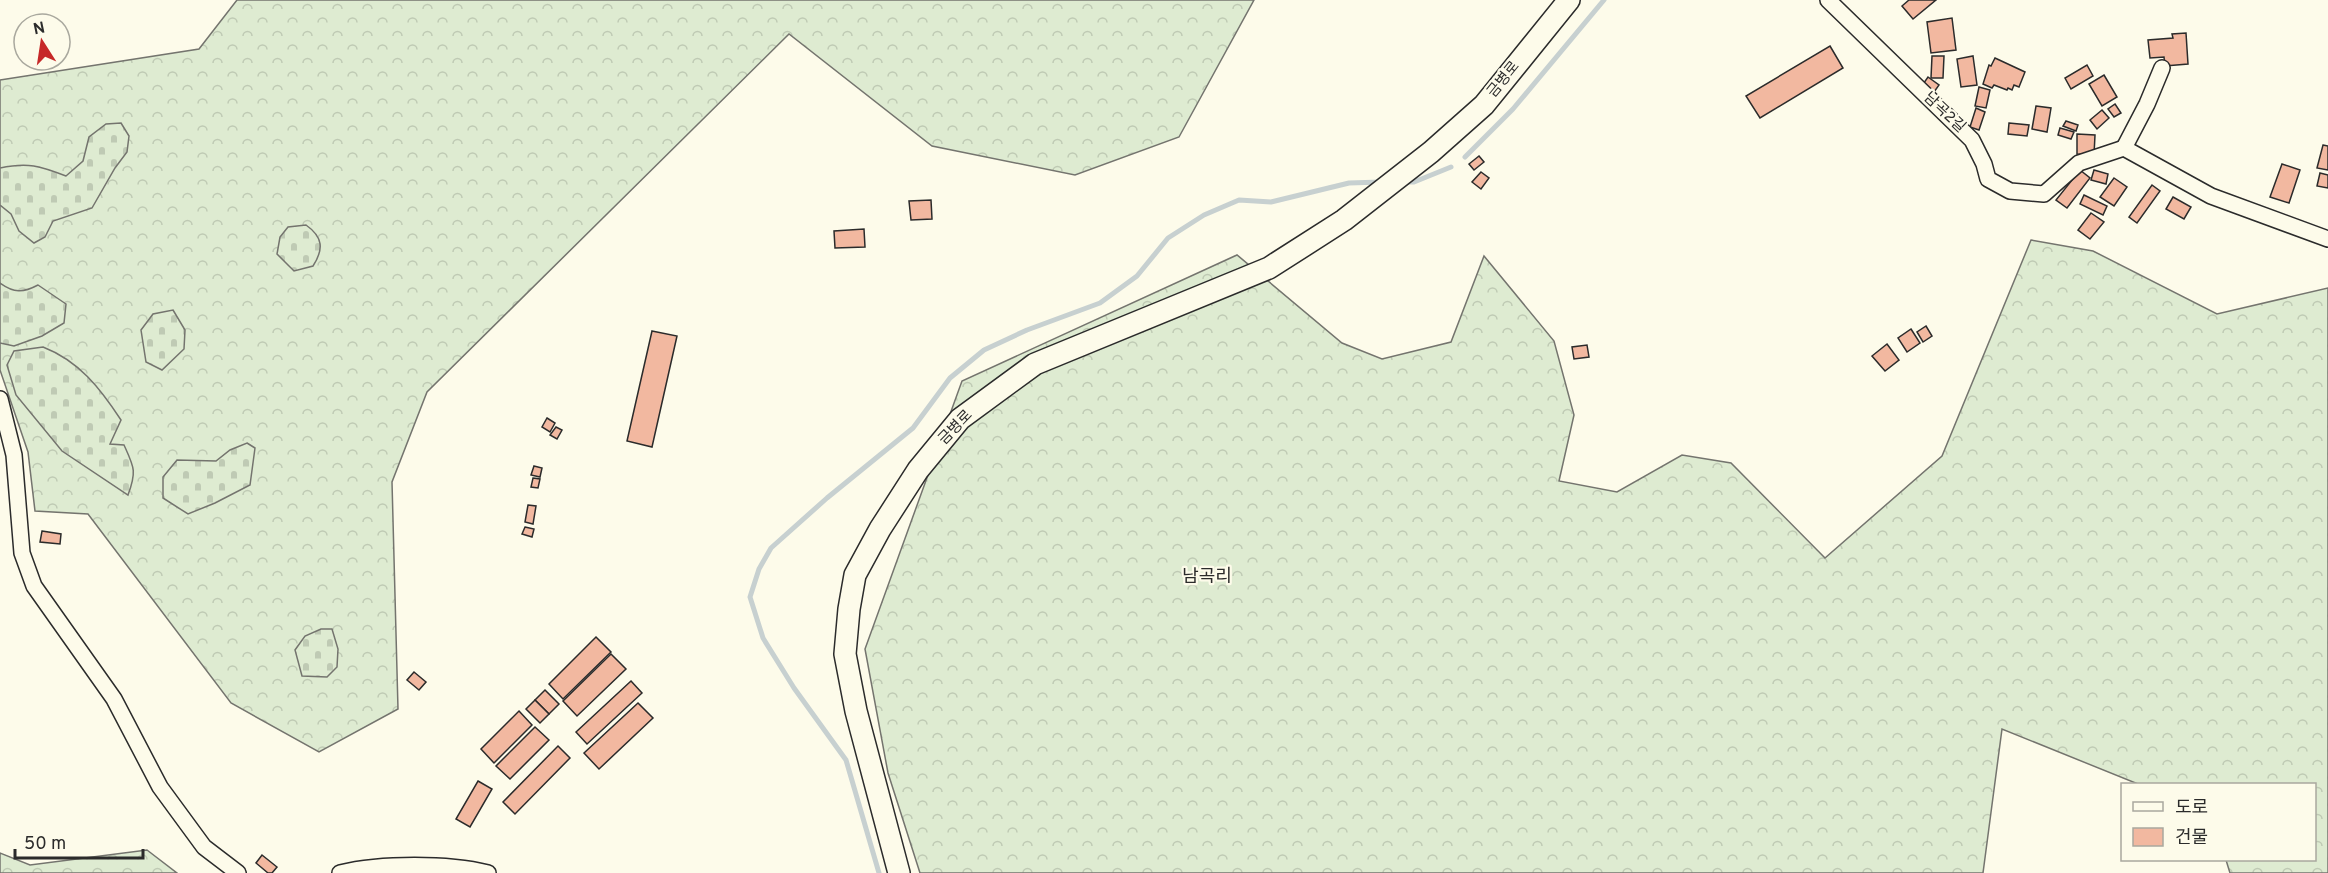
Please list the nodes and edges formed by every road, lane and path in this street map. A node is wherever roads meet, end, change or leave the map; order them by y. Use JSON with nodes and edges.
{"nodes":[{"id":1,"x":1569,"y":0,"type":"edge"},
{"id":2,"x":1828,"y":0,"type":"edge"},
{"id":3,"x":2162,"y":68,"type":"dead end"},
{"id":4,"x":2124,"y":148,"type":"junction"},
{"id":5,"x":2328,"y":239,"type":"edge"},
{"id":6,"x":0,"y":399,"type":"edge"},
{"id":7,"x":238,"y":873,"type":"edge"},
{"id":8,"x":340,"y":873,"type":"edge"},
{"id":9,"x":488,"y":873,"type":"edge"},
{"id":10,"x":899,"y":873,"type":"edge"}],
"edges":[{"from":1,"to":10,"type":"street","name":"금병로"},
{"from":2,"to":4,"type":"street","name":"남곡2길"},
{"from":3,"to":4,"type":"street"},
{"from":4,"to":5,"type":"street"},
{"from":6,"to":7,"type":"street"},
{"from":8,"to":9,"type":"street"}]}
